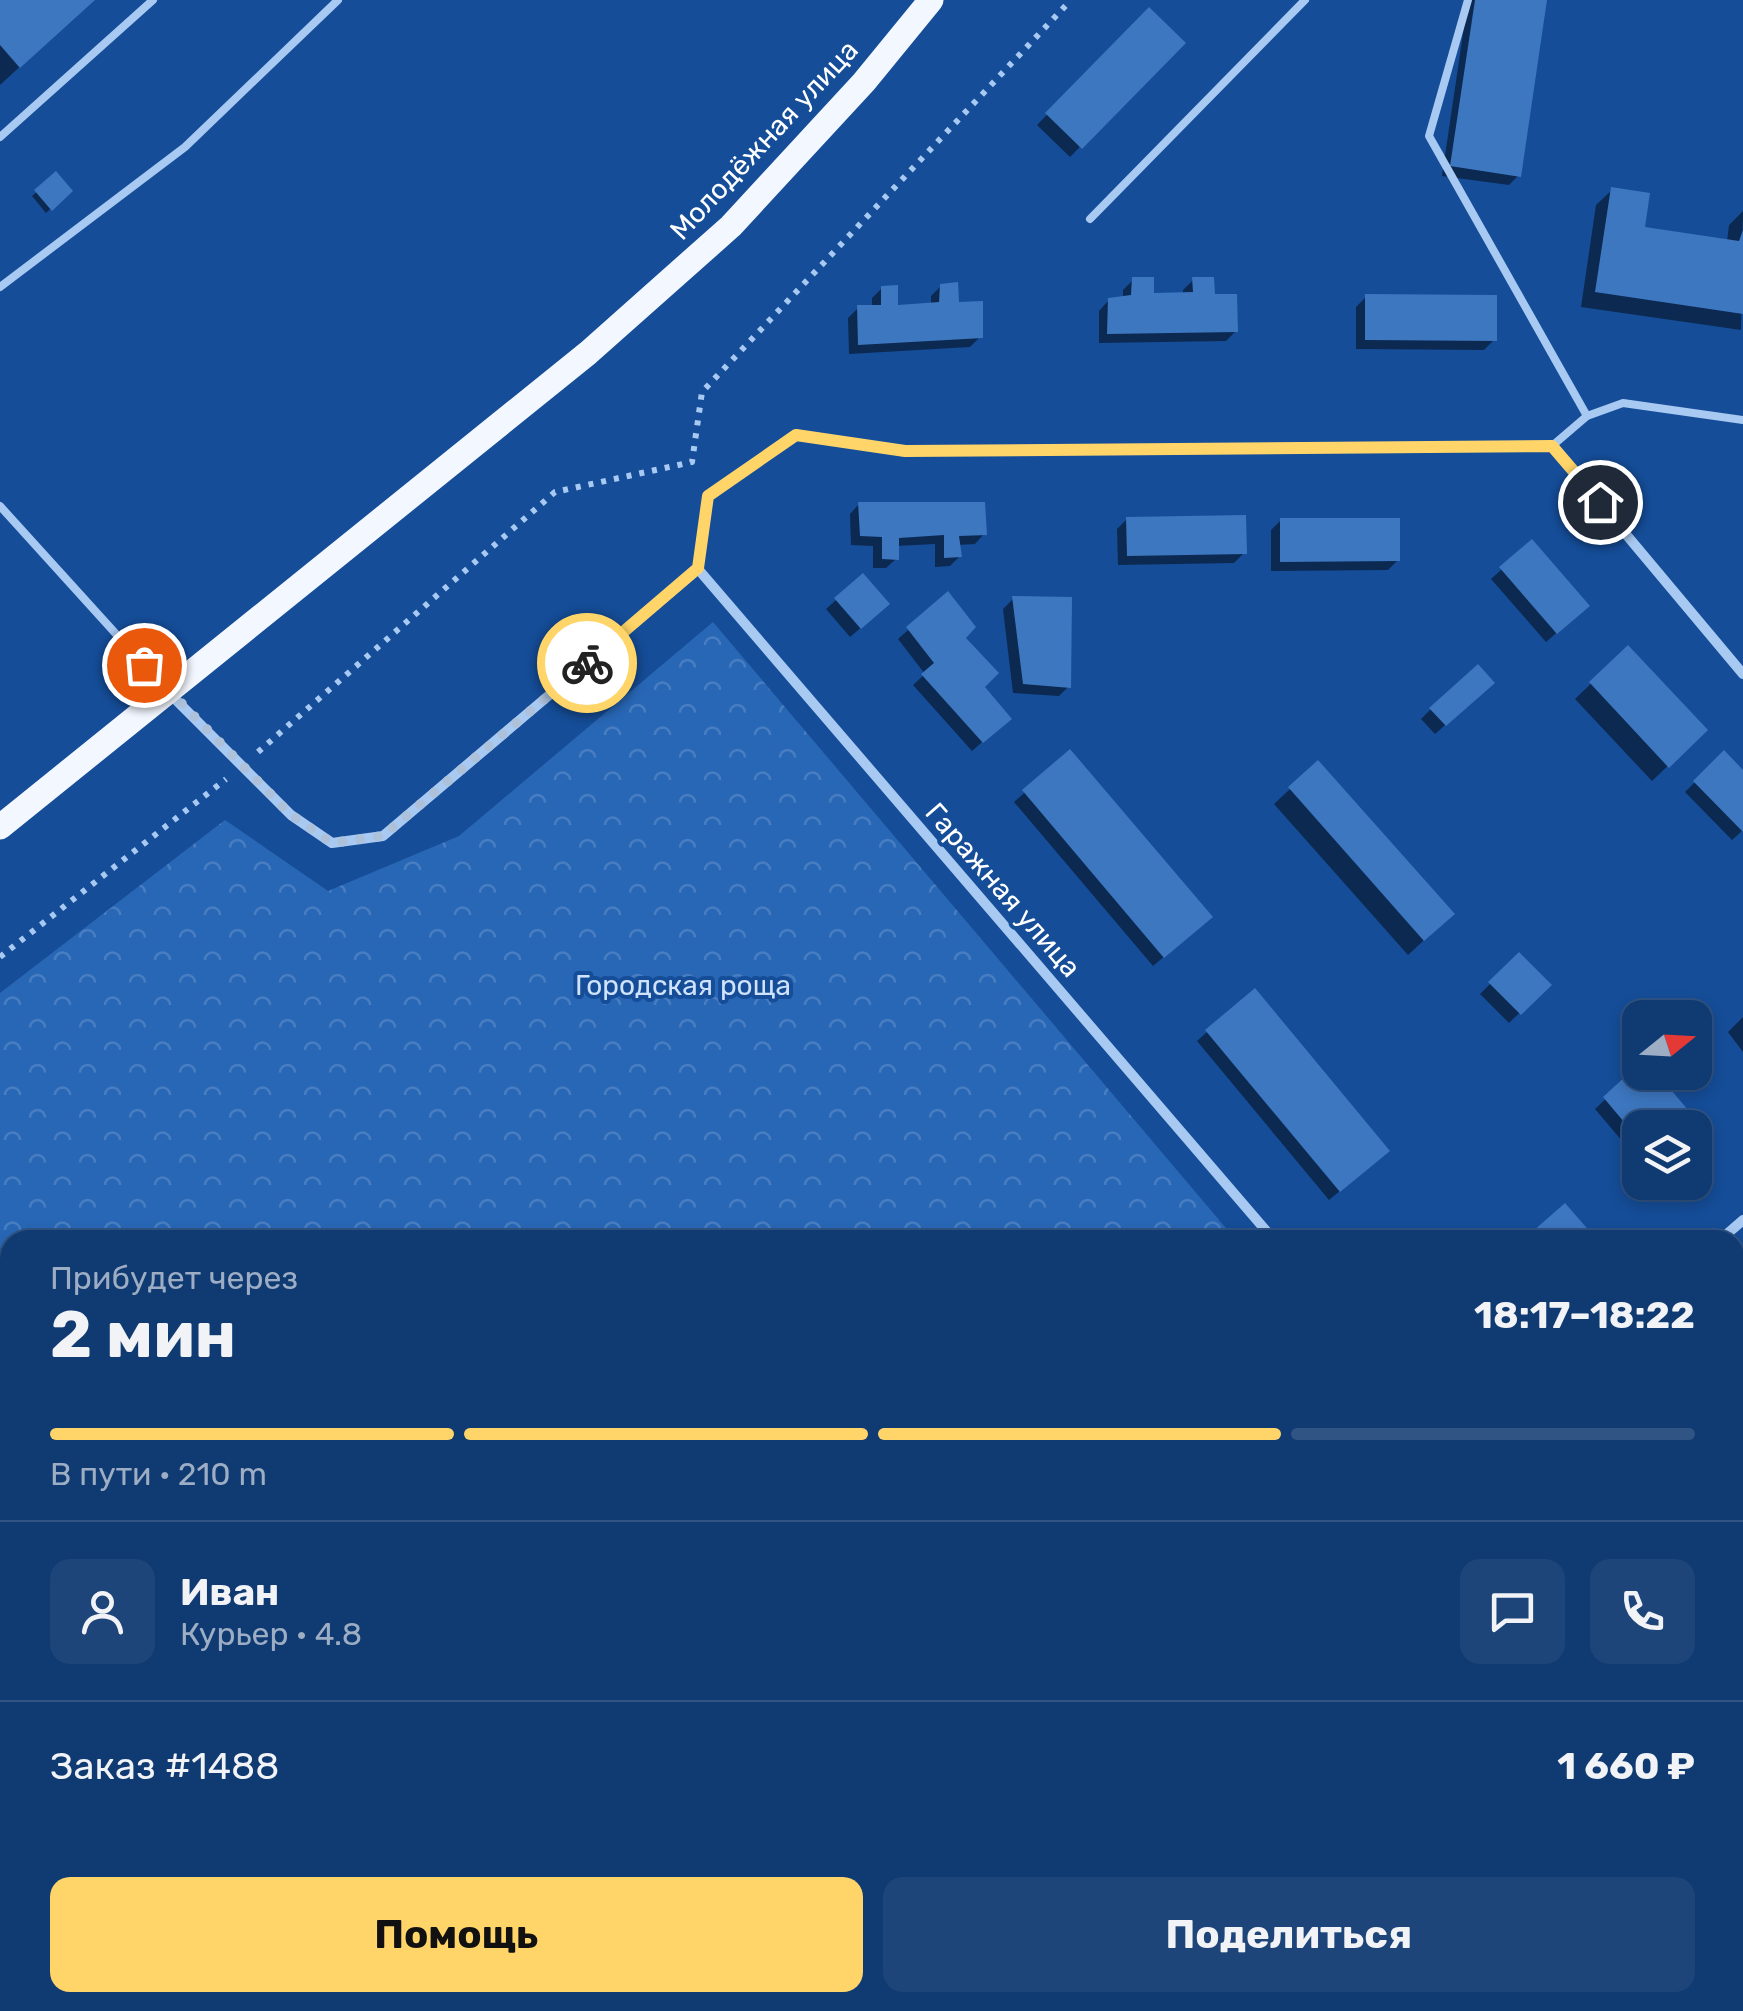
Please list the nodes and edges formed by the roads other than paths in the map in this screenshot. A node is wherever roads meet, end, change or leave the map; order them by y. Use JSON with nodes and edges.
{"nodes":[{"id":1,"x":153,"y":0,"type":"edge"},
{"id":2,"x":338,"y":0,"type":"edge"},
{"id":3,"x":931,"y":0,"type":"edge"},
{"id":4,"x":1305,"y":0,"type":"edge"},
{"id":5,"x":1468,"y":0,"type":"edge"},
{"id":6,"x":0,"y":137,"type":"edge"},
{"id":7,"x":1090,"y":219,"type":"dead end"},
{"id":8,"x":0,"y":287,"type":"edge"},
{"id":9,"x":1587,"y":416,"type":"junction"},
{"id":10,"x":1743,"y":420,"type":"edge"},
{"id":11,"x":1552,"y":446,"type":"junction"},
{"id":12,"x":0,"y":506,"type":"edge"},
{"id":13,"x":698,"y":568,"type":"junction"},
{"id":14,"x":1743,"y":674,"type":"edge"},
{"id":15,"x":168,"y":692,"type":"junction"},
{"id":16,"x":0,"y":827,"type":"edge"},
{"id":17,"x":1265,"y":1230,"type":"edge"}],
"edges":[{"from":1,"to":6,"type":"lane"},
{"from":2,"to":8,"type":"lane"},
{"from":3,"to":15,"type":"main road","name":"Молодёжная улица"},
{"from":4,"to":7,"type":"lane"},
{"from":5,"to":9,"type":"lane"},
{"from":9,"to":10,"type":"lane"},
{"from":9,"to":11,"type":"lane"},
{"from":11,"to":13,"type":"street"},
{"from":11,"to":14,"type":"street"},
{"from":12,"to":15,"type":"lane"},
{"from":13,"to":15,"type":"street"},
{"from":13,"to":17,"type":"street","name":"Гаражная улица"},
{"from":15,"to":16,"type":"main road","name":"Молодёжная улица"}]}
